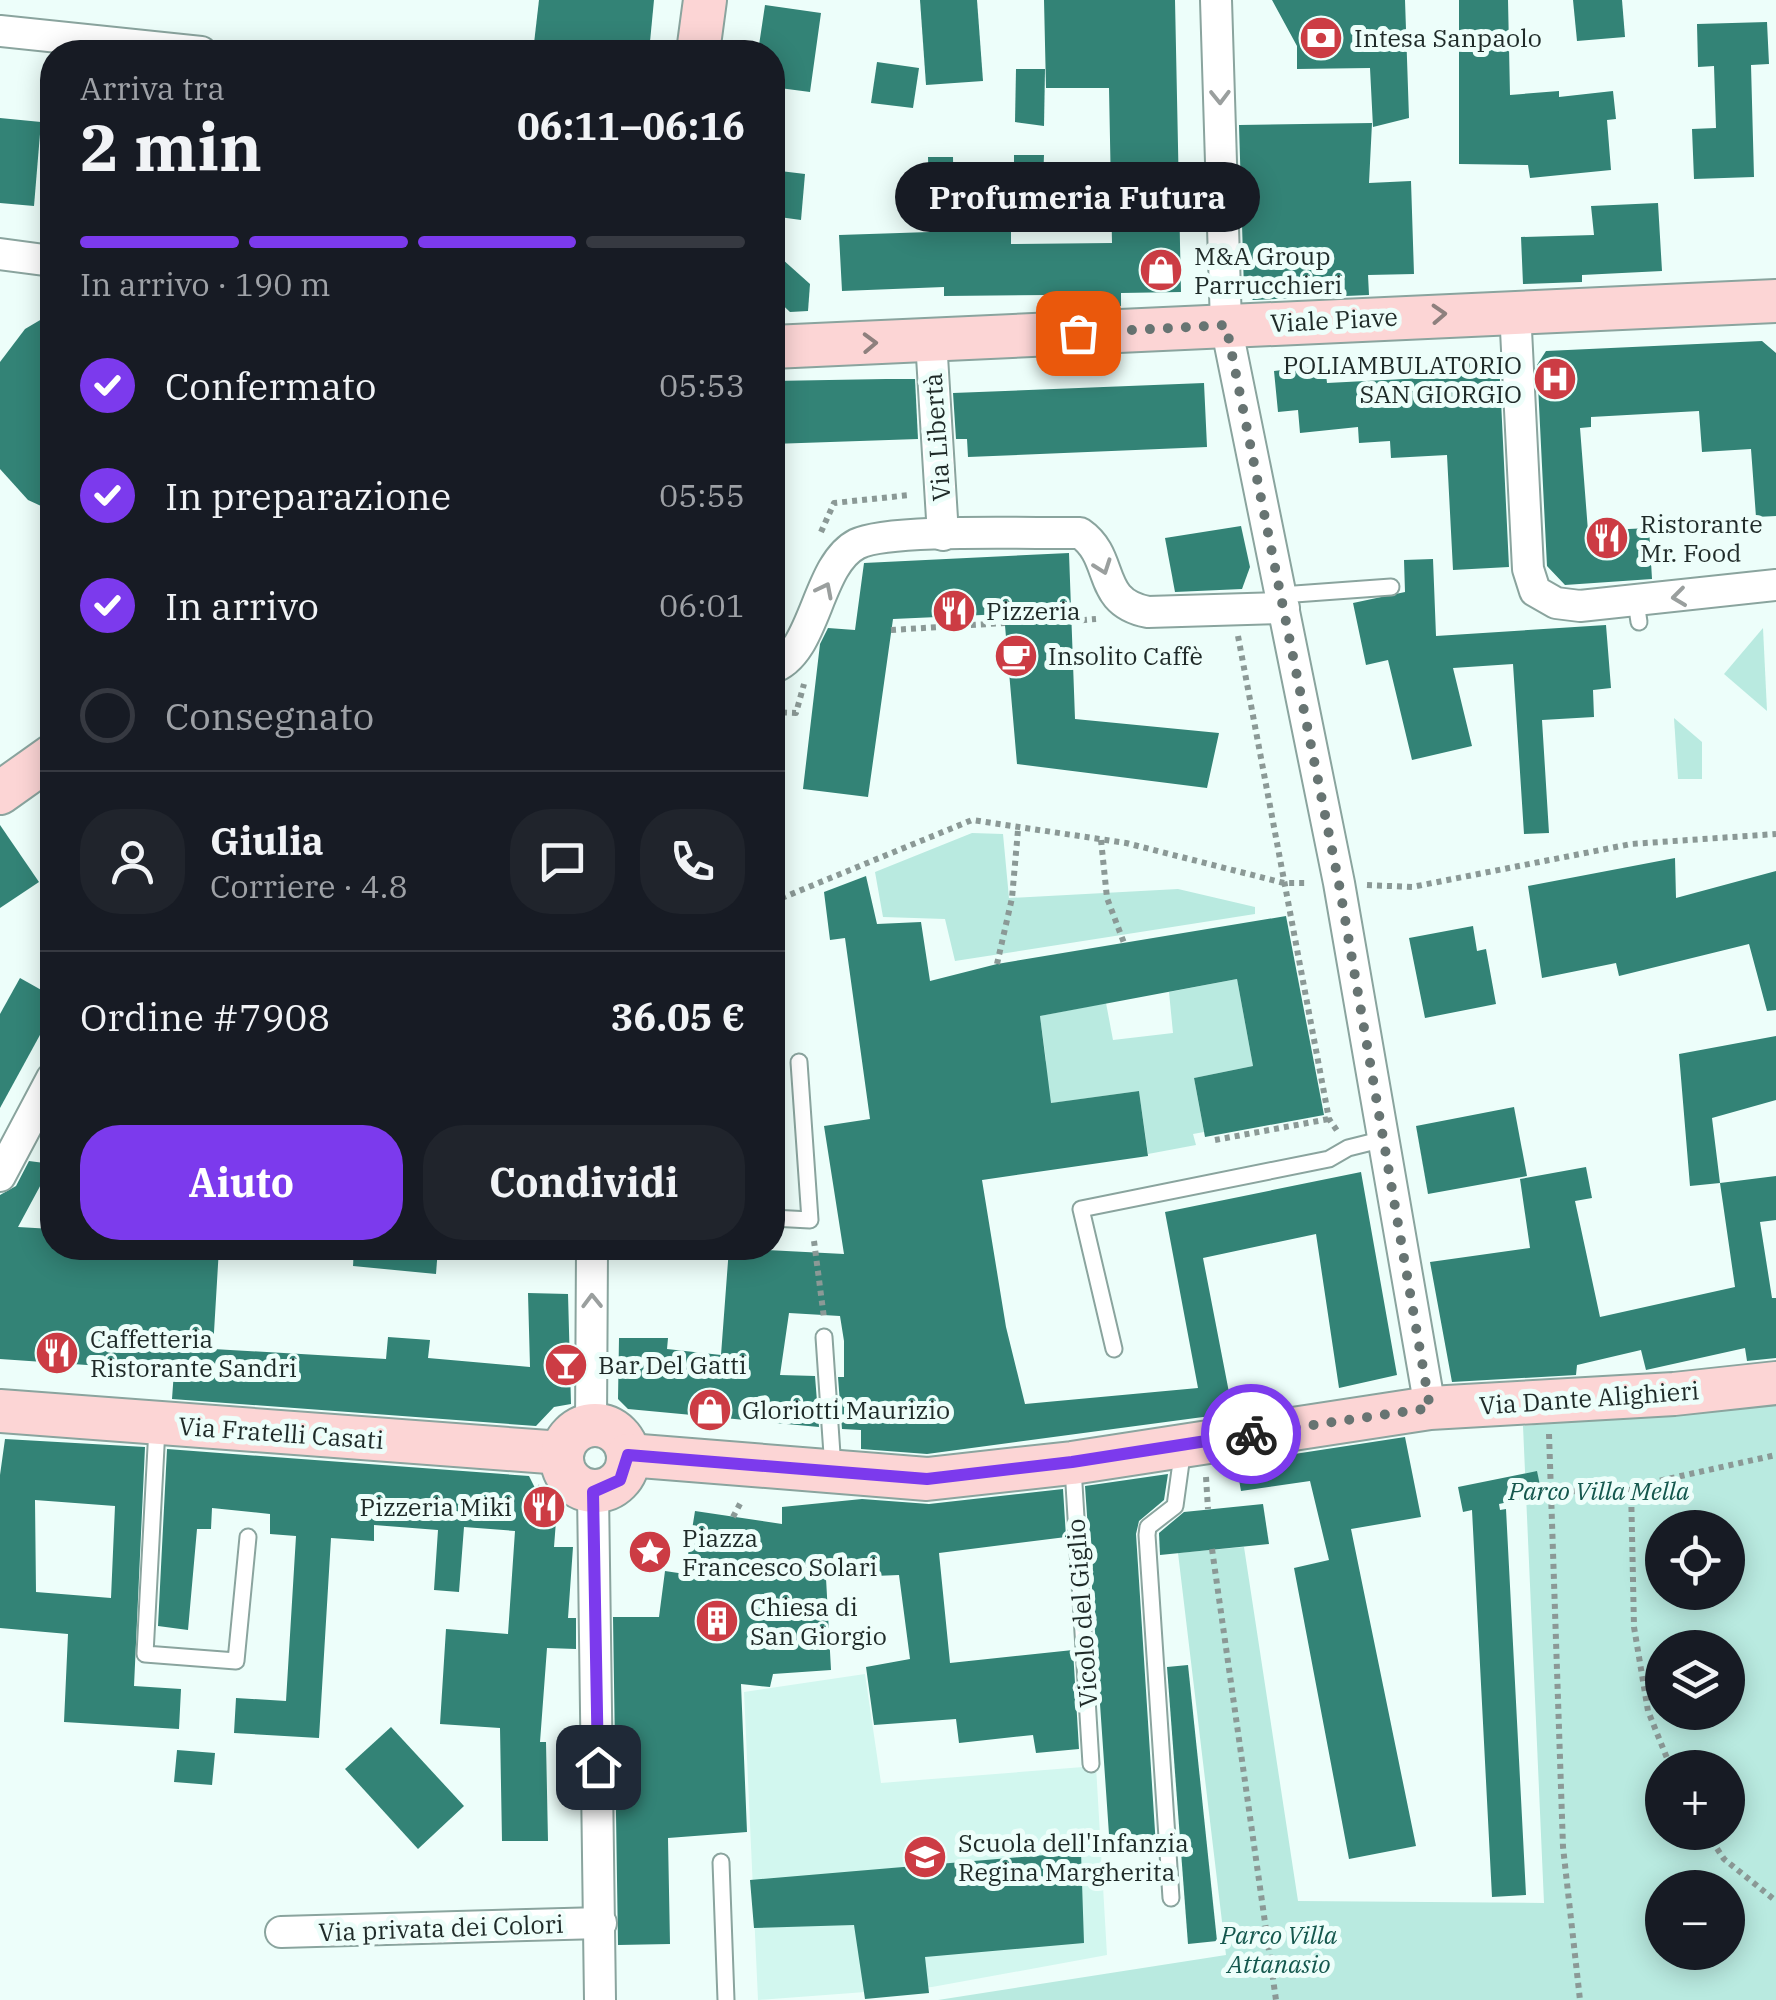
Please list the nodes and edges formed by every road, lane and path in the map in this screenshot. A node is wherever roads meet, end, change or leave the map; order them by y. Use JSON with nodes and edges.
{"nodes":[{"id":1,"x":704,"y":0,"type":"edge"},
{"id":2,"x":726,"y":0,"type":"edge"},
{"id":3,"x":1216,"y":0,"type":"edge"},
{"id":4,"x":0,"y":31,"type":"edge"},
{"id":5,"x":86,"y":40,"type":"edge"},
{"id":6,"x":699,"y":40,"type":"edge"},
{"id":7,"x":722,"y":40,"type":"edge"},
{"id":8,"x":0,"y":254,"type":"edge"},
{"id":9,"x":40,"y":259,"type":"edge"},
{"id":10,"x":1776,"y":300,"type":"edge"},
{"id":11,"x":1515,"y":310,"type":"junction"},
{"id":12,"x":1226,"y":325,"type":"junction"},
{"id":13,"x":931,"y":340,"type":"junction"},
{"id":14,"x":785,"y":346,"type":"edge"},
{"id":15,"x":943,"y":535,"type":"junction"},
{"id":16,"x":1776,"y":585,"type":"edge"},
{"id":17,"x":1391,"y":587,"type":"dead end"},
{"id":18,"x":1283,"y":602,"type":"junction"},
{"id":19,"x":1072,"y":620,"type":"dead end"},
{"id":20,"x":1005,"y":623,"type":"dead end"},
{"id":21,"x":891,"y":630,"type":"dead end"},
{"id":22,"x":1110,"y":632,"type":"dead end"},
{"id":23,"x":1220,"y":635,"type":"dead end"},
{"id":24,"x":785,"y":659,"type":"edge"},
{"id":25,"x":40,"y":765,"type":"edge"},
{"id":26,"x":40,"y":792,"type":"edge"},
{"id":27,"x":0,"y":793,"type":"edge"},
{"id":28,"x":0,"y":820,"type":"edge"},
{"id":29,"x":1018,"y":830,"type":"junction"},
{"id":30,"x":1776,"y":834,"type":"edge"},
{"id":31,"x":1100,"y":840,"type":"junction"},
{"id":32,"x":1284,"y":884,"type":"junction"},
{"id":33,"x":1339,"y":884,"type":"junction"},
{"id":34,"x":785,"y":897,"type":"edge"},
{"id":35,"x":1124,"y":942,"type":"dead end"},
{"id":36,"x":997,"y":964,"type":"dead end"},
{"id":37,"x":799,"y":1062,"type":"dead end"},
{"id":38,"x":40,"y":1101,"type":"edge"},
{"id":39,"x":1329,"y":1118,"type":"junction"},
{"id":40,"x":1384,"y":1139,"type":"junction"},
{"id":41,"x":1215,"y":1140,"type":"dead end"},
{"id":42,"x":1348,"y":1148,"type":"junction"},
{"id":43,"x":0,"y":1176,"type":"edge"},
{"id":44,"x":785,"y":1219,"type":"edge"},
{"id":45,"x":810,"y":1220,"type":"junction"},
{"id":46,"x":591,"y":1260,"type":"edge"},
{"id":47,"x":824,"y":1336,"type":"joint"},
{"id":48,"x":1114,"y":1349,"type":"dead end"},
{"id":49,"x":1776,"y":1383,"type":"edge"},
{"id":50,"x":1430,"y":1408,"type":"junction"},
{"id":51,"x":0,"y":1411,"type":"edge"},
{"id":52,"x":157,"y":1424,"type":"junction"},
{"id":53,"x":1548,"y":1433,"type":"dead end"},
{"id":54,"x":576,"y":1439,"type":"junction"},
{"id":55,"x":1184,"y":1444,"type":"junction"},
{"id":56,"x":628,"y":1455,"type":"junction"},
{"id":57,"x":1776,"y":1455,"type":"edge"},
{"id":58,"x":1072,"y":1462,"type":"junction"},
{"id":59,"x":833,"y":1474,"type":"junction"},
{"id":60,"x":1631,"y":1487,"type":"junction"},
{"id":61,"x":593,"y":1492,"type":"junction"},
{"id":62,"x":1551,"y":1493,"type":"junction"},
{"id":63,"x":248,"y":1537,"type":"dead end"},
{"id":64,"x":1212,"y":1550,"type":"dead end"},
{"id":65,"x":1664,"y":1750,"type":"edge"},
{"id":66,"x":1091,"y":1764,"type":"dead end"},
{"id":67,"x":1718,"y":1850,"type":"edge"},
{"id":68,"x":721,"y":1862,"type":"dead end"},
{"id":69,"x":1172,"y":1898,"type":"dead end"},
{"id":70,"x":1776,"y":1901,"type":"edge"},
{"id":71,"x":601,"y":1923,"type":"junction"},
{"id":72,"x":280,"y":1932,"type":"dead end"},
{"id":73,"x":600,"y":2000,"type":"edge"},
{"id":74,"x":726,"y":2000,"type":"edge"},
{"id":75,"x":1276,"y":2000,"type":"edge"},
{"id":76,"x":1580,"y":2000,"type":"edge"}],
"edges":[{"from":1,"to":6,"type":"street"},
{"from":2,"to":7,"type":"street"},
{"from":3,"to":12,"type":"street","one_way":true},
{"from":4,"to":5,"type":"street"},
{"from":8,"to":9,"type":"street"},
{"from":10,"to":11,"type":"street","name":"Viale Piave"},
{"from":12,"to":11,"type":"street","name":"Viale Piave","one_way":true},
{"from":16,"to":11,"type":"street","one_way":true},
{"from":12,"to":13,"type":"street","name":"Viale Piave"},
{"from":12,"to":18,"type":"street"},
{"from":14,"to":13,"type":"street","name":"Viale Piave","one_way":true},
{"from":13,"to":15,"type":"street","name":"Via Libertà"},
{"from":15,"to":18,"type":"street","one_way":true},
{"from":24,"to":15,"type":"street","one_way":true},
{"from":17,"to":18,"type":"lane"},
{"from":18,"to":33,"type":"street"},
{"from":19,"to":22,"type":"path"},
{"from":20,"to":21,"type":"path"},
{"from":23,"to":32,"type":"path"},
{"from":25,"to":27,"type":"street"},
{"from":26,"to":28,"type":"street"},
{"from":29,"to":31,"type":"path"},
{"from":29,"to":34,"type":"path"},
{"from":29,"to":36,"type":"path"},
{"from":30,"to":33,"type":"path"},
{"from":31,"to":32,"type":"path"},
{"from":31,"to":35,"type":"path"},
{"from":32,"to":33,"type":"path"},
{"from":32,"to":39,"type":"path"},
{"from":33,"to":40,"type":"street"},
{"from":37,"to":45,"type":"lane"},
{"from":38,"to":43,"type":"street"},
{"from":39,"to":41,"type":"path"},
{"from":39,"to":42,"type":"path"},
{"from":40,"to":42,"type":"lane"},
{"from":40,"to":50,"type":"street"},
{"from":42,"to":48,"type":"lane"},
{"from":44,"to":45,"type":"lane"},
{"from":45,"to":47,"type":"path"},
{"from":54,"to":46,"type":"street","one_way":true},
{"from":47,"to":59,"type":"lane"},
{"from":49,"to":50,"type":"street","name":"Via Dante Alighieri"},
{"from":50,"to":55,"type":"street","name":"Via Dante Alighieri"},
{"from":51,"to":52,"type":"street","name":"Via Fratelli Casati"},
{"from":52,"to":54,"type":"street","name":"Via Fratelli Casati"},
{"from":52,"to":63,"type":"lane"},
{"from":53,"to":62,"type":"path"},
{"from":54,"to":56,"type":"street"},
{"from":54,"to":61,"type":"street"},
{"from":55,"to":58,"type":"street","name":"Via Dante Alighieri"},
{"from":55,"to":69,"type":"lane"},
{"from":56,"to":59,"type":"street"},
{"from":56,"to":61,"type":"street"},
{"from":57,"to":60,"type":"path"},
{"from":58,"to":59,"type":"street","name":"Via Dante Alighieri"},
{"from":58,"to":66,"type":"lane","name":"Vicolo del Giglio"},
{"from":60,"to":62,"type":"path"},
{"from":60,"to":65,"type":"path"},
{"from":61,"to":71,"type":"street"},
{"from":62,"to":76,"type":"path"},
{"from":64,"to":75,"type":"path"},
{"from":67,"to":70,"type":"path"},
{"from":68,"to":74,"type":"lane"},
{"from":71,"to":72,"type":"street","name":"Via privata dei Colori"},
{"from":71,"to":73,"type":"street"}]}
